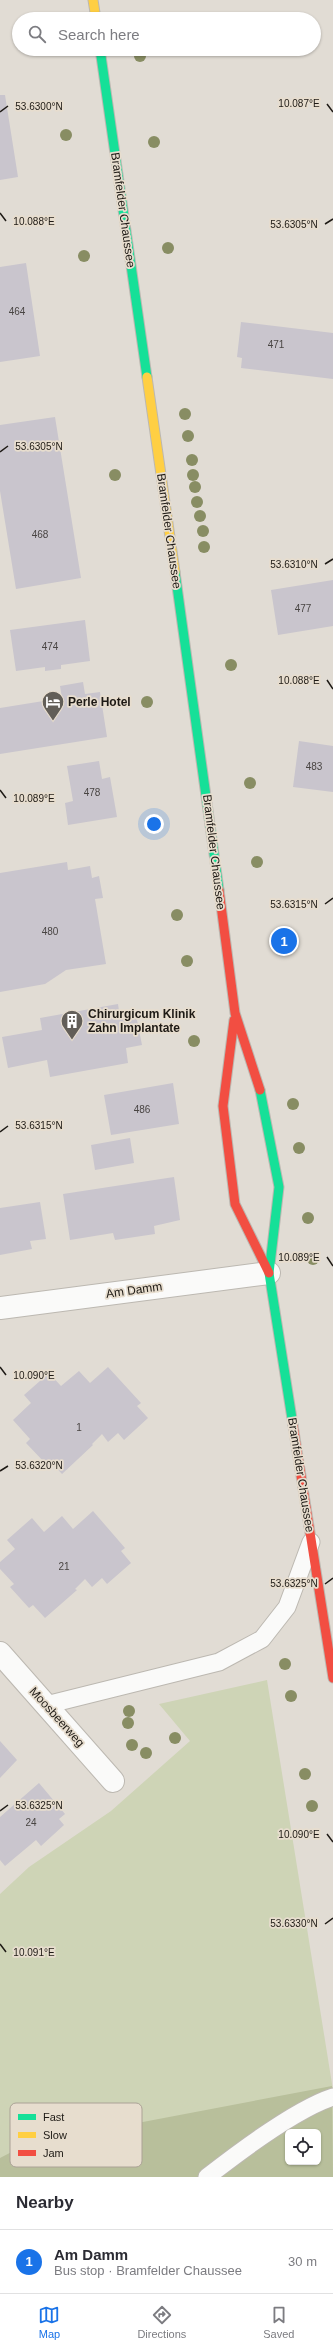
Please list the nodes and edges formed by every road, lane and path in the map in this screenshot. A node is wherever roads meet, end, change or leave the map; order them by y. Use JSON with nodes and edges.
{"nodes":[{"id":1,"x":93,"y":0,"type":"edge"},
{"id":2,"x":95,"y":12,"type":"edge"},
{"id":3,"x":101,"y":56,"type":"edge"},
{"id":4,"x":235,"y":1013,"type":"junction"},
{"id":5,"x":269,"y":1273,"type":"junction"},
{"id":6,"x":0,"y":1308,"type":"edge"},
{"id":7,"x":311,"y":1542,"type":"junction"},
{"id":8,"x":0,"y":1653,"type":"edge"},
{"id":9,"x":333,"y":1678,"type":"edge"},
{"id":10,"x":46,"y":1705,"type":"junction"},
{"id":11,"x":113,"y":1781,"type":"dead end"},
{"id":12,"x":333,"y":2097,"type":"edge"},
{"id":13,"x":207,"y":2177,"type":"edge"}],
"edges":[{"from":1,"to":2,"type":"main road"},
{"from":3,"to":4,"type":"main road","name":"Bramfelder Chaussee"},
{"from":4,"to":5,"type":"main road","name":"Bramfelder Chaussee"},
{"from":4,"to":5,"type":"main road","name":"Bramfelder Chaussee"},
{"from":5,"to":6,"type":"street","name":"Am Damm"},
{"from":5,"to":7,"type":"main road","name":"Bramfelder Chaussee"},
{"from":7,"to":9,"type":"main road","name":"Bramfelder Chaussee"},
{"from":7,"to":10,"type":"lane"},
{"from":8,"to":10,"type":"street","name":"Moosbeerweg"},
{"from":10,"to":11,"type":"street","name":"Moosbeerweg"},
{"from":12,"to":13,"type":"lane"}]}
